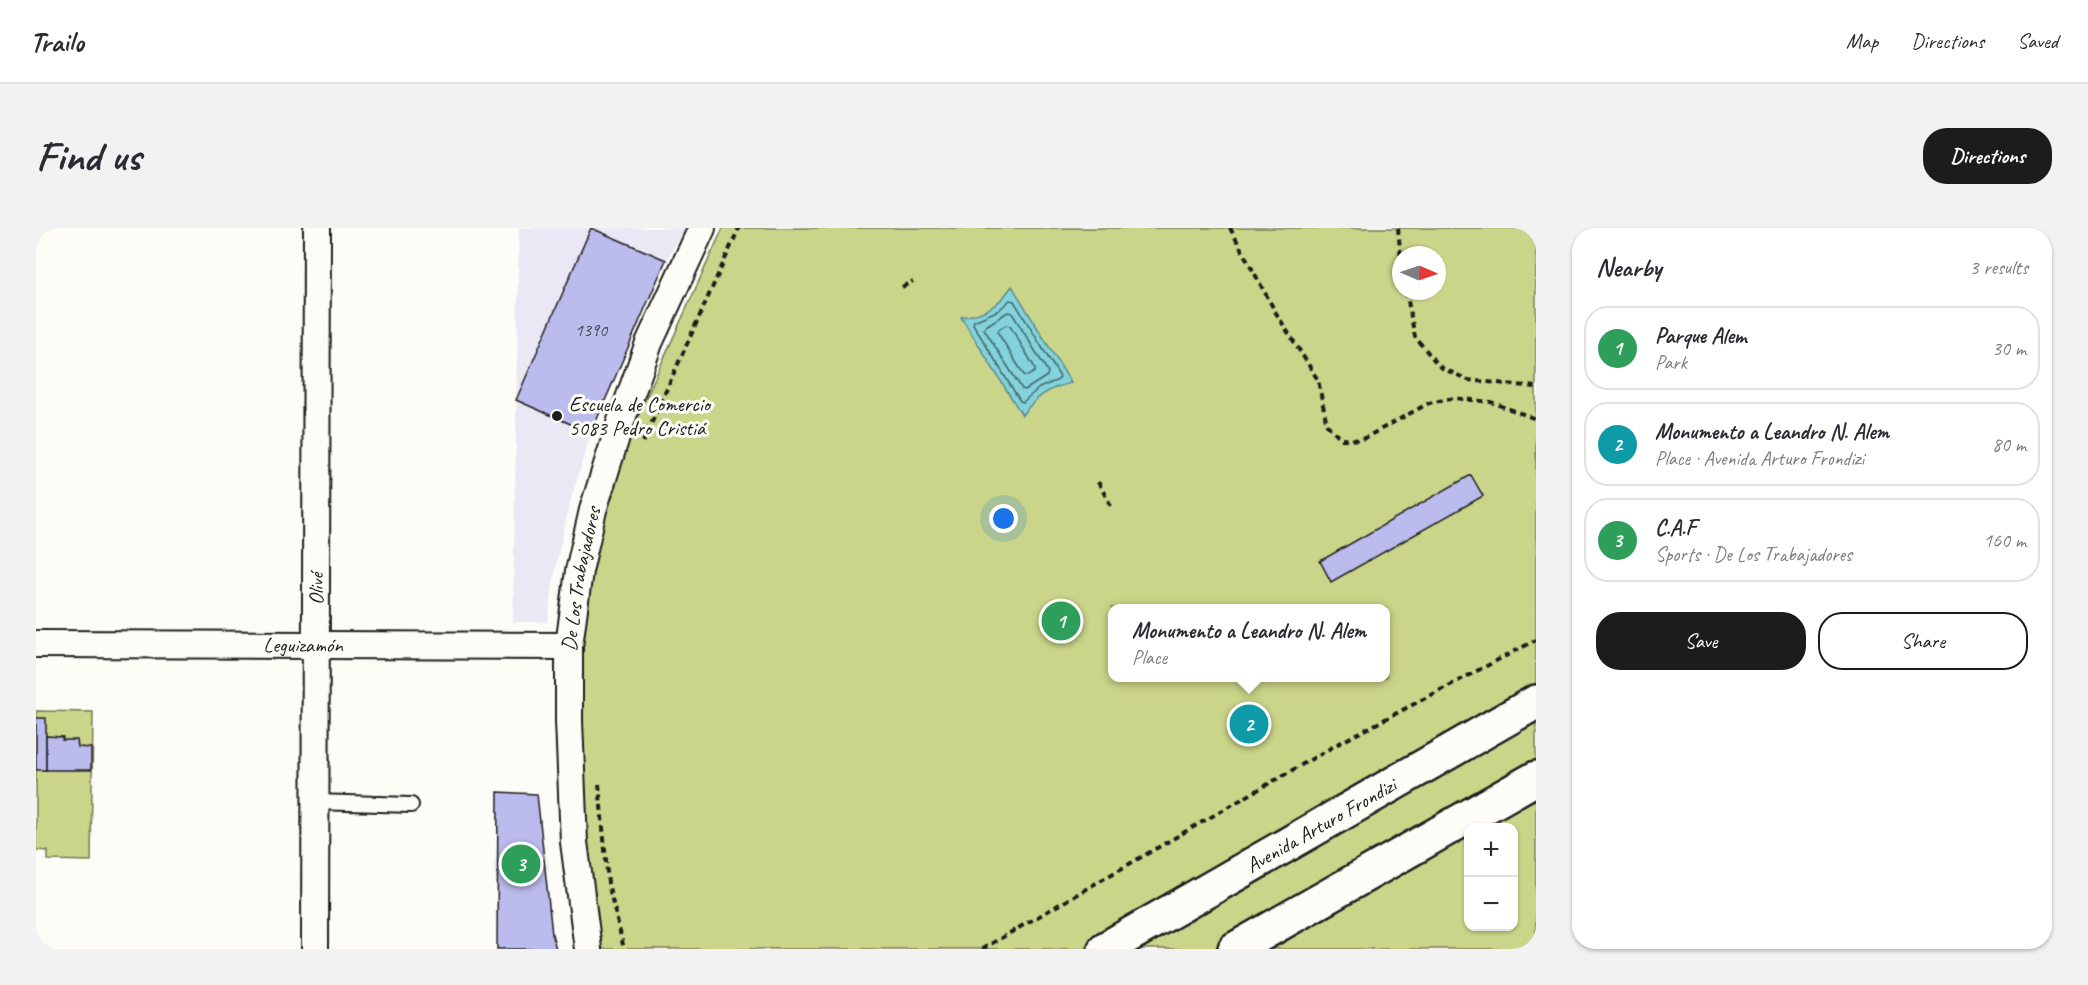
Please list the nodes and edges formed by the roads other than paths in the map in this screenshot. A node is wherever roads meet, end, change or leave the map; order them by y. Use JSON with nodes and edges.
{"nodes":[{"id":1,"x":317,"y":228,"type":"edge"},
{"id":2,"x":702,"y":228,"type":"edge"},
{"id":3,"x":36,"y":644,"type":"edge"},
{"id":4,"x":316,"y":645,"type":"junction"},
{"id":5,"x":568,"y":646,"type":"junction"},
{"id":6,"x":1536,"y":702,"type":"edge"},
{"id":7,"x":1536,"y":778,"type":"edge"},
{"id":8,"x":316,"y":802,"type":"junction"},
{"id":9,"x":411,"y":805,"type":"dead end"},
{"id":10,"x":315,"y":949,"type":"edge"},
{"id":11,"x":588,"y":949,"type":"edge"},
{"id":12,"x":1105,"y":949,"type":"edge"},
{"id":13,"x":1235,"y":949,"type":"edge"}],
"edges":[{"from":1,"to":4,"type":"street","name":"Olivé"},
{"from":2,"to":5,"type":"street","name":"De Los Trabajadores"},
{"from":3,"to":4,"type":"street","name":"Leguizamón"},
{"from":4,"to":5,"type":"street","name":"Leguizamón"},
{"from":4,"to":8,"type":"street","name":"Olivé"},
{"from":5,"to":11,"type":"street","name":"De Los Trabajadores"},
{"from":6,"to":12,"type":"main road","name":"Avenida Arturo Frondizi"},
{"from":7,"to":13,"type":"main road"},
{"from":8,"to":9,"type":"lane"},
{"from":8,"to":10,"type":"street","name":"Olivé"}]}
